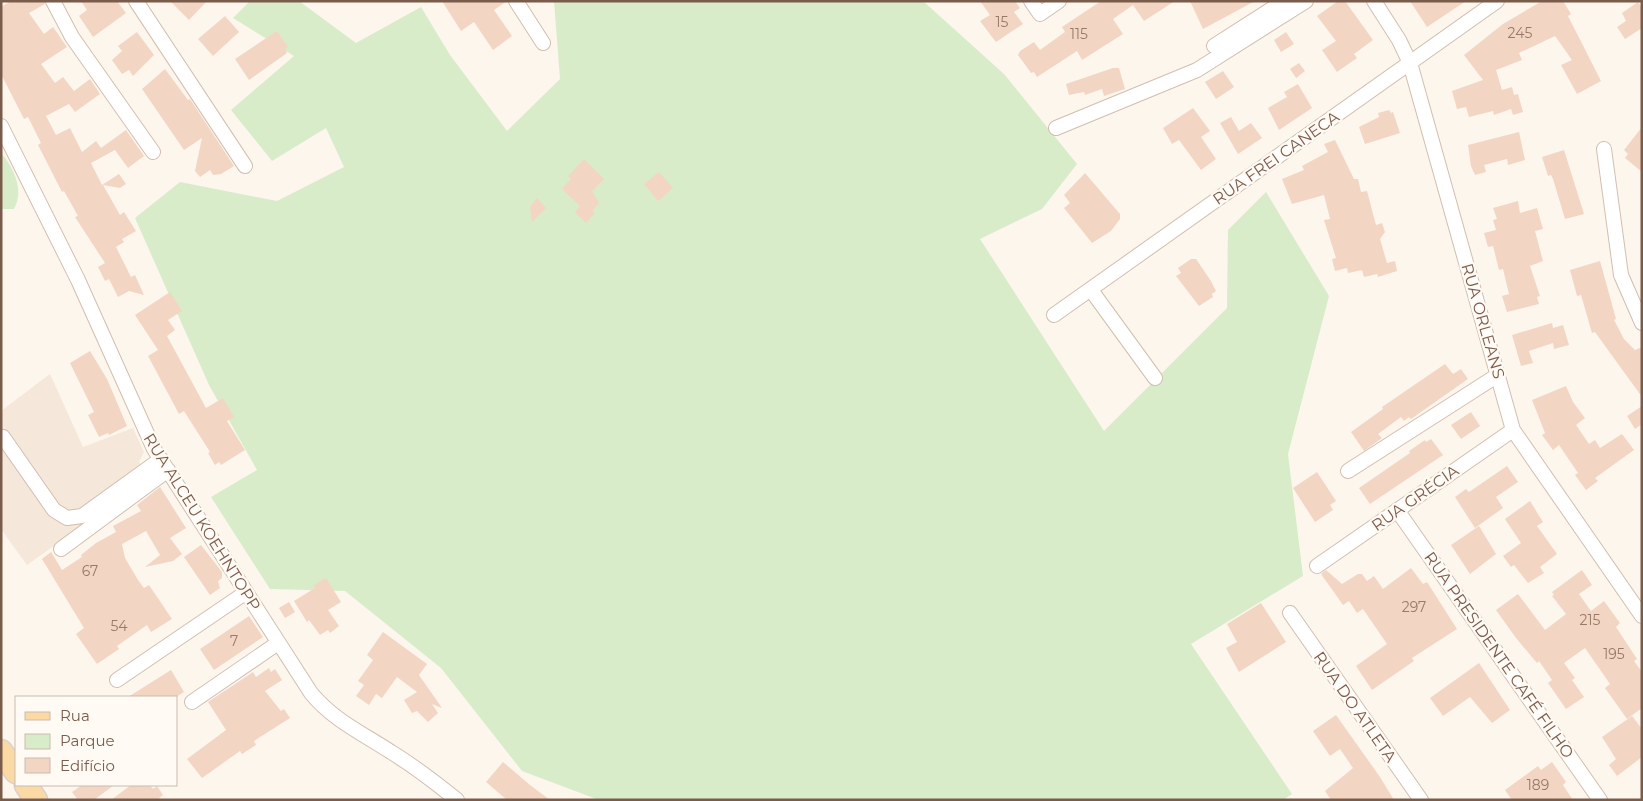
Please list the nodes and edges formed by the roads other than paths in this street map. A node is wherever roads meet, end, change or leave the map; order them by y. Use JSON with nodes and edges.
{"nodes":[{"id":1,"x":53,"y":1,"type":"edge"},
{"id":2,"x":136,"y":1,"type":"edge"},
{"id":3,"x":516,"y":1,"type":"edge"},
{"id":4,"x":1031,"y":1,"type":"edge"},
{"id":5,"x":1058,"y":1,"type":"edge"},
{"id":6,"x":1284,"y":1,"type":"edge"},
{"id":7,"x":1306,"y":1,"type":"edge"},
{"id":8,"x":1374,"y":1,"type":"edge"},
{"id":9,"x":1497,"y":1,"type":"edge"},
{"id":10,"x":543,"y":42,"type":"dead end"},
{"id":11,"x":1214,"y":46,"type":"dead end"},
{"id":12,"x":1410,"y":63,"type":"junction"},
{"id":13,"x":1,"y":126,"type":"edge"},
{"id":14,"x":1056,"y":128,"type":"dead end"},
{"id":15,"x":1604,"y":149,"type":"dead end"},
{"id":16,"x":153,"y":152,"type":"dead end"},
{"id":17,"x":245,"y":166,"type":"dead end"},
{"id":18,"x":1091,"y":290,"type":"junction"},
{"id":19,"x":1054,"y":315,"type":"dead end"},
{"id":20,"x":1642,"y":323,"type":"edge"},
{"id":21,"x":1498,"y":375,"type":"junction"},
{"id":22,"x":1154,"y":378,"type":"dead end"},
{"id":23,"x":1513,"y":430,"type":"junction"},
{"id":24,"x":3,"y":437,"type":"dead end"},
{"id":25,"x":164,"y":465,"type":"junction"},
{"id":26,"x":1348,"y":471,"type":"dead end"},
{"id":27,"x":1397,"y":510,"type":"junction"},
{"id":28,"x":61,"y":549,"type":"dead end"},
{"id":29,"x":1317,"y":566,"type":"dead end"},
{"id":30,"x":244,"y":593,"type":"junction"},
{"id":31,"x":1290,"y":613,"type":"dead end"},
{"id":32,"x":1642,"y":616,"type":"edge"},
{"id":33,"x":278,"y":643,"type":"junction"},
{"id":34,"x":117,"y":680,"type":"dead end"},
{"id":35,"x":192,"y":702,"type":"dead end"},
{"id":36,"x":1,"y":751,"type":"edge"},
{"id":37,"x":15,"y":771,"type":"edge"},
{"id":38,"x":27,"y":786,"type":"edge"},
{"id":39,"x":36,"y":800,"type":"edge"},
{"id":40,"x":457,"y":800,"type":"edge"},
{"id":41,"x":1421,"y":800,"type":"edge"},
{"id":42,"x":1600,"y":800,"type":"edge"}],
"edges":[{"from":1,"to":16,"type":"street"},
{"from":2,"to":17,"type":"street"},
{"from":3,"to":10,"type":"street"},
{"from":4,"to":5,"type":"street"},
{"from":6,"to":11,"type":"street"},
{"from":7,"to":14,"type":"street"},
{"from":8,"to":12,"type":"street","name":"RUA ORLEANS"},
{"from":9,"to":12,"type":"street","name":"RUA FREI CANECA"},
{"from":12,"to":18,"type":"street","name":"RUA FREI CANECA"},
{"from":12,"to":21,"type":"street","name":"RUA ORLEANS"},
{"from":13,"to":25,"type":"street","name":"RUA ALCEU KOEHNTOPP"},
{"from":15,"to":20,"type":"street"},
{"from":18,"to":19,"type":"street","name":"RUA FREI CANECA"},
{"from":18,"to":22,"type":"street"},
{"from":21,"to":23,"type":"street","name":"RUA ORLEANS"},
{"from":21,"to":26,"type":"street"},
{"from":23,"to":27,"type":"street","name":"RUA GRÉCIA"},
{"from":23,"to":32,"type":"street","name":"RUA ORLEANS"},
{"from":24,"to":25,"type":"street"},
{"from":25,"to":28,"type":"street"},
{"from":25,"to":30,"type":"street","name":"RUA ALCEU KOEHNTOPP"},
{"from":27,"to":29,"type":"street","name":"RUA GRÉCIA"},
{"from":27,"to":42,"type":"street","name":"RUA PRESIDENTE CAFÉ FILHO"},
{"from":30,"to":33,"type":"street","name":"RUA ALCEU KOEHNTOPP"},
{"from":30,"to":34,"type":"street"},
{"from":31,"to":41,"type":"street","name":"RUA DO ATLETA"},
{"from":33,"to":35,"type":"street"},
{"from":33,"to":40,"type":"street","name":"RUA ALCEU KOEHNTOPP"},
{"from":36,"to":37,"type":"main road"},
{"from":38,"to":39,"type":"main road"}]}
